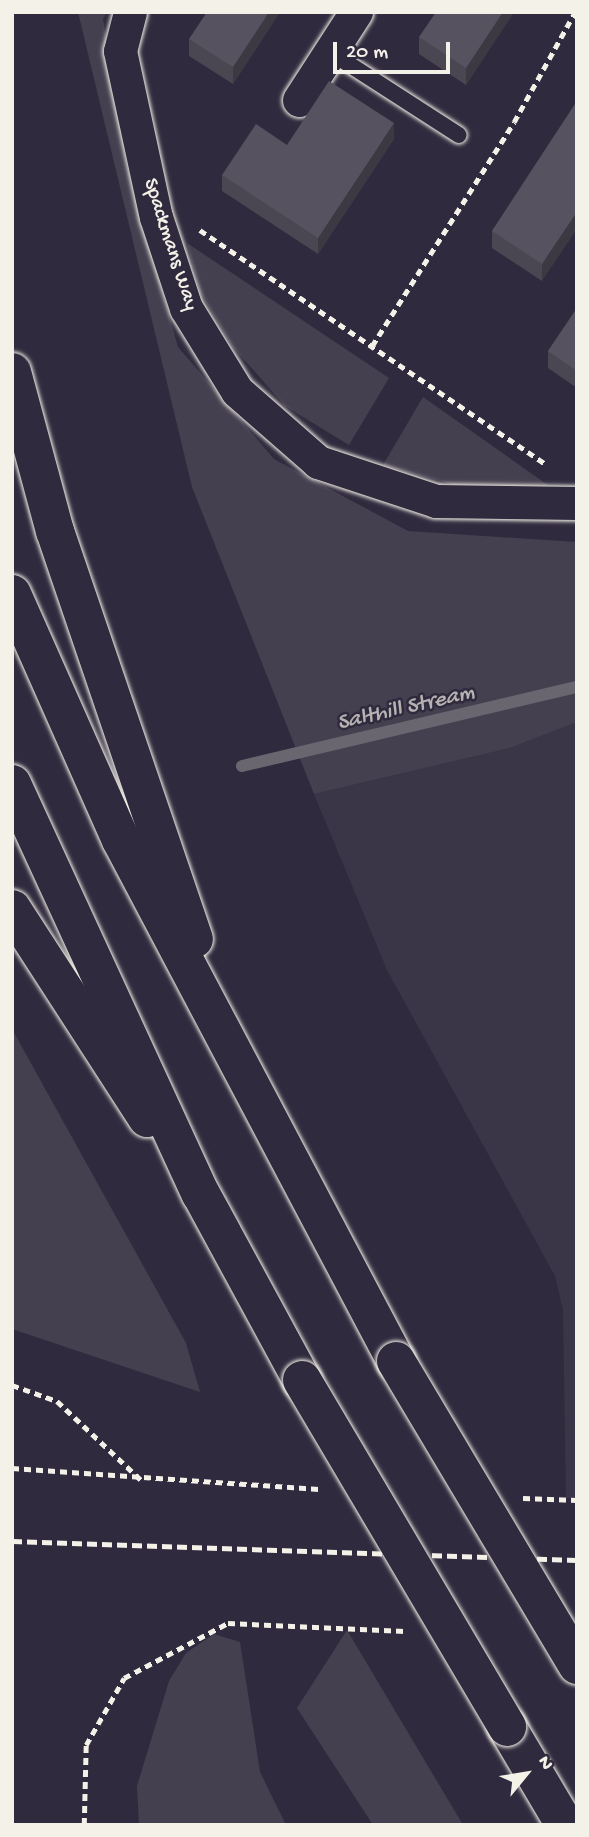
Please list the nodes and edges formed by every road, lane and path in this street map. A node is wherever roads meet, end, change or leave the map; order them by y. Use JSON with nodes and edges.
{"nodes":[{"id":1,"x":130,"y":12,"type":"edge"},
{"id":2,"x":356,"y":12,"type":"edge"},
{"id":3,"x":575,"y":12,"type":"edge"},
{"id":4,"x":330,"y":52,"type":"junction"},
{"id":5,"x":299,"y":100,"type":"dead end"},
{"id":6,"x":458,"y":135,"type":"dead end"},
{"id":7,"x":156,"y":217,"type":"junction"},
{"id":8,"x":372,"y":346,"type":"junction"},
{"id":9,"x":12,"y":372,"type":"edge"},
{"id":10,"x":555,"y":471,"type":"dead end"},
{"id":11,"x":577,"y":503,"type":"edge"},
{"id":12,"x":12,"y":594,"type":"edge"},
{"id":13,"x":12,"y":784,"type":"edge"},
{"id":14,"x":12,"y":909,"type":"edge"},
{"id":15,"x":229,"y":1045,"type":"junction"},
{"id":16,"x":201,"y":1194,"type":"junction"},
{"id":17,"x":12,"y":1385,"type":"edge"},
{"id":18,"x":12,"y":1468,"type":"edge"},
{"id":19,"x":142,"y":1481,"type":"junction"},
{"id":20,"x":332,"y":1489,"type":"dead end"},
{"id":21,"x":509,"y":1498,"type":"dead end"},
{"id":22,"x":577,"y":1500,"type":"edge"},
{"id":23,"x":413,"y":1631,"type":"dead end"},
{"id":24,"x":577,"y":1665,"type":"edge"},
{"id":25,"x":84,"y":1825,"type":"edge"},
{"id":26,"x":565,"y":1825,"type":"edge"}],
"edges":[{"from":1,"to":7,"type":"street","name":"Spackmans Way"},
{"from":2,"to":4,"type":"street"},
{"from":3,"to":8,"type":"path"},
{"from":4,"to":5,"type":"street"},
{"from":4,"to":6,"type":"lane"},
{"from":7,"to":8,"type":"path"},
{"from":7,"to":11,"type":"street","name":"Spackmans Way"},
{"from":8,"to":10,"type":"path"},
{"from":9,"to":15,"type":"highway"},
{"from":12,"to":15,"type":"highway"},
{"from":13,"to":16,"type":"highway"},
{"from":14,"to":16,"type":"highway"},
{"from":15,"to":24,"type":"highway","bridge":true},
{"from":16,"to":26,"type":"highway","bridge":true},
{"from":17,"to":19,"type":"path"},
{"from":18,"to":19,"type":"path"},
{"from":19,"to":20,"type":"path"},
{"from":21,"to":22,"type":"path"},
{"from":23,"to":25,"type":"path"}]}
